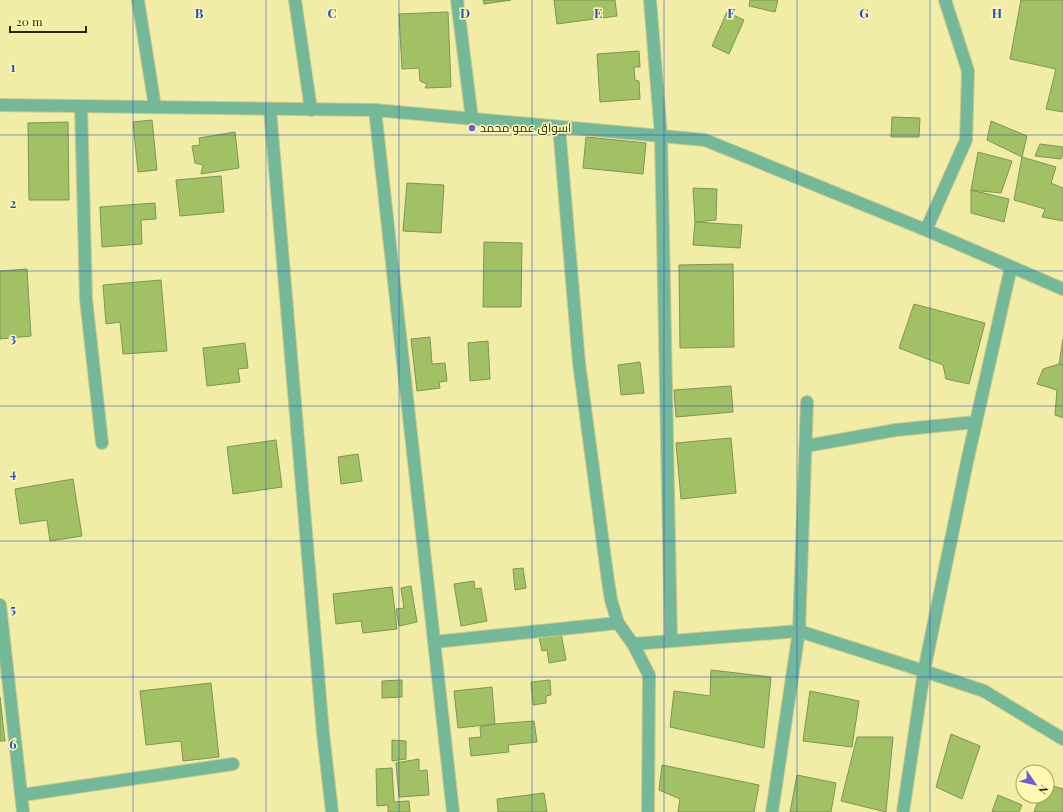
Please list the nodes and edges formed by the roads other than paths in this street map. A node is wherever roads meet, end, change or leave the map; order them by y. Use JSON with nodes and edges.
{"nodes":[{"id":1,"x":138,"y":0,"type":"edge"},
{"id":2,"x":295,"y":0,"type":"edge"},
{"id":3,"x":457,"y":0,"type":"edge"},
{"id":4,"x":650,"y":0,"type":"edge"},
{"id":5,"x":944,"y":0,"type":"edge"},
{"id":6,"x":0,"y":105,"type":"edge"},
{"id":7,"x":81,"y":106,"type":"junction"},
{"id":8,"x":155,"y":107,"type":"junction"},
{"id":9,"x":270,"y":109,"type":"junction"},
{"id":10,"x":311,"y":110,"type":"junction"},
{"id":11,"x":375,"y":110,"type":"junction"},
{"id":12,"x":472,"y":119,"type":"junction"},
{"id":13,"x":559,"y":127,"type":"junction"},
{"id":14,"x":661,"y":136,"type":"junction"},
{"id":15,"x":926,"y":230,"type":"junction"},
{"id":16,"x":1011,"y":267,"type":"junction"},
{"id":17,"x":1063,"y":289,"type":"edge"},
{"id":18,"x":808,"y":402,"type":"dead end"},
{"id":19,"x":976,"y":422,"type":"junction"},
{"id":20,"x":102,"y":443,"type":"dead end"},
{"id":21,"x":806,"y":446,"type":"junction"},
{"id":22,"x":0,"y":605,"type":"edge"},
{"id":23,"x":618,"y":623,"type":"junction"},
{"id":24,"x":799,"y":631,"type":"junction"},
{"id":25,"x":434,"y":642,"type":"junction"},
{"id":26,"x":671,"y":642,"type":"junction"},
{"id":27,"x":633,"y":644,"type":"junction"},
{"id":28,"x":924,"y":671,"type":"junction"},
{"id":29,"x":1063,"y":739,"type":"edge"},
{"id":30,"x":233,"y":764,"type":"dead end"},
{"id":31,"x":22,"y":795,"type":"junction"},
{"id":32,"x":24,"y":812,"type":"edge"},
{"id":33,"x":332,"y":812,"type":"edge"},
{"id":34,"x":453,"y":812,"type":"edge"},
{"id":35,"x":648,"y":812,"type":"edge"},
{"id":36,"x":772,"y":812,"type":"edge"},
{"id":37,"x":903,"y":812,"type":"edge"}],
"edges":[{"from":1,"to":8,"type":"street"},
{"from":2,"to":10,"type":"street"},
{"from":3,"to":12,"type":"street"},
{"from":4,"to":14,"type":"street"},
{"from":5,"to":15,"type":"street"},
{"from":6,"to":7,"type":"street"},
{"from":7,"to":8,"type":"street"},
{"from":7,"to":20,"type":"street"},
{"from":8,"to":9,"type":"street"},
{"from":9,"to":10,"type":"street"},
{"from":9,"to":33,"type":"street"},
{"from":10,"to":11,"type":"street"},
{"from":11,"to":12,"type":"street"},
{"from":11,"to":25,"type":"street"},
{"from":12,"to":13,"type":"street"},
{"from":13,"to":14,"type":"street"},
{"from":13,"to":23,"type":"street"},
{"from":14,"to":15,"type":"street"},
{"from":14,"to":26,"type":"street"},
{"from":15,"to":16,"type":"street"},
{"from":16,"to":17,"type":"street"},
{"from":16,"to":19,"type":"street"},
{"from":18,"to":21,"type":"street"},
{"from":19,"to":21,"type":"street"},
{"from":19,"to":28,"type":"street"},
{"from":21,"to":24,"type":"street"},
{"from":22,"to":31,"type":"street"},
{"from":23,"to":25,"type":"street"},
{"from":23,"to":27,"type":"street"},
{"from":24,"to":26,"type":"street"},
{"from":24,"to":28,"type":"street"},
{"from":24,"to":36,"type":"street"},
{"from":25,"to":34,"type":"street"},
{"from":26,"to":27,"type":"street"},
{"from":27,"to":35,"type":"street"},
{"from":28,"to":29,"type":"street"},
{"from":28,"to":37,"type":"street"},
{"from":30,"to":31,"type":"street"},
{"from":31,"to":32,"type":"street"}]}
